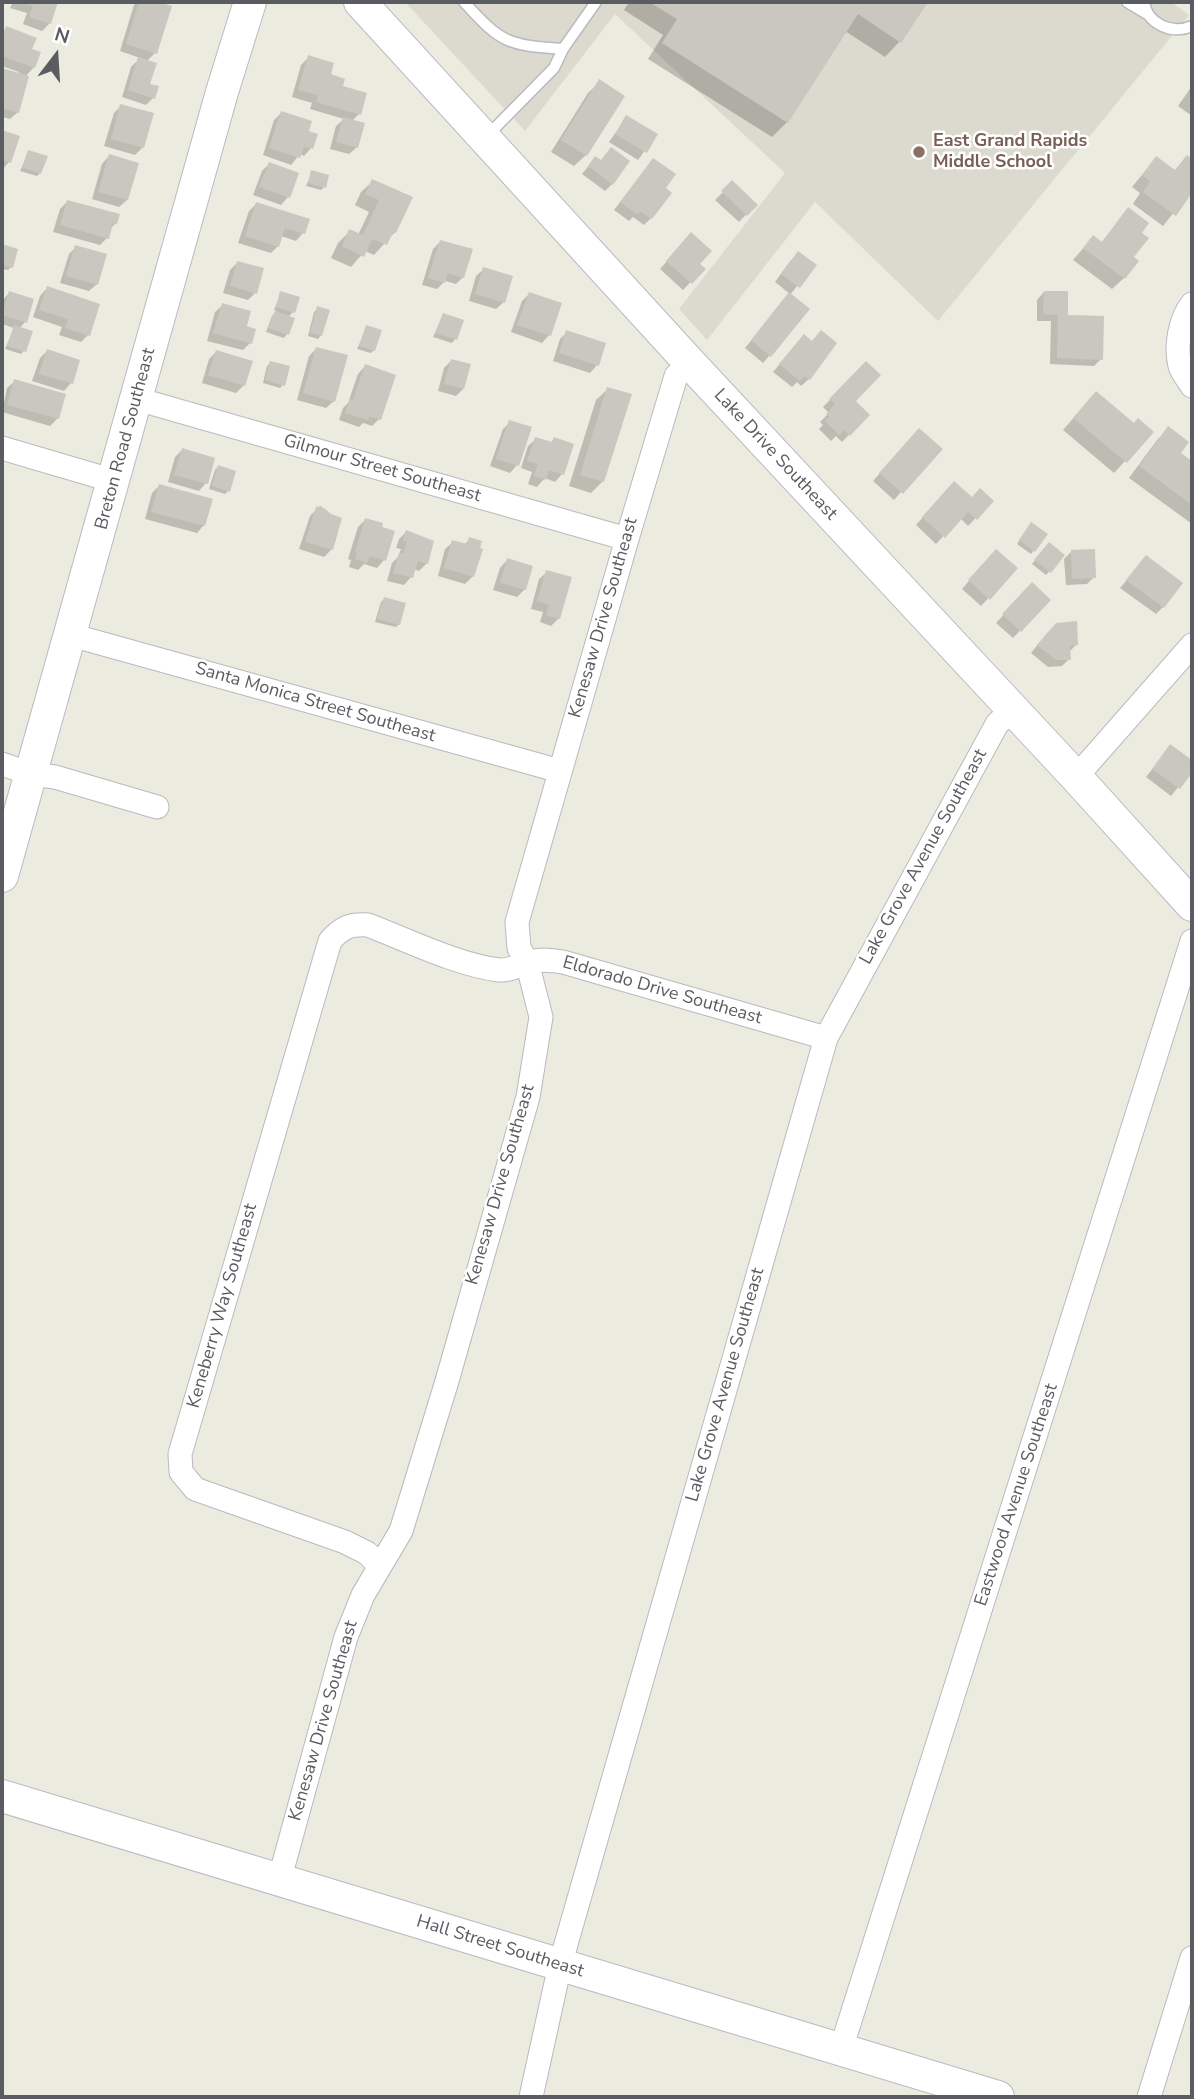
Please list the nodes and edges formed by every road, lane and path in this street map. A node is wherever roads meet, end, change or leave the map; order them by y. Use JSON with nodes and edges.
{"nodes":[{"id":1,"x":250,"y":2,"type":"edge"},
{"id":2,"x":360,"y":2,"type":"edge"},
{"id":3,"x":464,"y":2,"type":"edge"},
{"id":4,"x":596,"y":2,"type":"edge"},
{"id":5,"x":1126,"y":2,"type":"edge"},
{"id":6,"x":1144,"y":2,"type":"edge"},
{"id":7,"x":1147,"y":14,"type":"junction"},
{"id":8,"x":1192,"y":26,"type":"edge"},
{"id":9,"x":563,"y":49,"type":"junction"},
{"id":10,"x":485,"y":138,"type":"junction"},
{"id":11,"x":1192,"y":304,"type":"edge"},
{"id":12,"x":690,"y":363,"type":"junction"},
{"id":13,"x":1192,"y":386,"type":"edge"},
{"id":14,"x":137,"y":399,"type":"junction"},
{"id":15,"x":2,"y":447,"type":"edge"},
{"id":16,"x":114,"y":481,"type":"junction"},
{"id":17,"x":627,"y":539,"type":"junction"},
{"id":18,"x":71,"y":635,"type":"junction"},
{"id":19,"x":1192,"y":645,"type":"edge"},
{"id":20,"x":1012,"y":710,"type":"junction"},
{"id":21,"x":16,"y":769,"type":"edge"},
{"id":22,"x":560,"y":771,"type":"junction"},
{"id":23,"x":1076,"y":777,"type":"junction"},
{"id":24,"x":157,"y":807,"type":"dead end"},
{"id":25,"x":2,"y":876,"type":"edge"},
{"id":26,"x":1192,"y":905,"type":"edge"},
{"id":27,"x":340,"y":929,"type":"joint"},
{"id":28,"x":1192,"y":941,"type":"edge"},
{"id":29,"x":527,"y":962,"type":"junction"},
{"id":30,"x":826,"y":1038,"type":"junction"},
{"id":31,"x":379,"y":1565,"type":"junction"},
{"id":32,"x":2,"y":1796,"type":"edge"},
{"id":33,"x":278,"y":1881,"type":"junction"},
{"id":34,"x":1192,"y":1958,"type":"edge"},
{"id":35,"x":560,"y":1965,"type":"junction"},
{"id":36,"x":841,"y":2049,"type":"junction"},
{"id":37,"x":531,"y":2097,"type":"edge"},
{"id":38,"x":998,"y":2097,"type":"edge"},
{"id":39,"x":1149,"y":2097,"type":"edge"}],
"edges":[{"from":1,"to":14,"type":"main road","name":"Breton Road Southeast"},
{"from":2,"to":10,"type":"main road","name":"Lake Drive Southeast"},
{"from":3,"to":9,"type":"lane"},
{"from":4,"to":9,"type":"lane"},
{"from":5,"to":7,"type":"lane"},
{"from":6,"to":7,"type":"lane"},
{"from":7,"to":8,"type":"lane"},
{"from":9,"to":10,"type":"lane"},
{"from":10,"to":12,"type":"main road","name":"Lake Drive Southeast"},
{"from":11,"to":13,"type":"street"},
{"from":12,"to":17,"type":"street","name":"Kenesaw Drive Southeast"},
{"from":12,"to":20,"type":"main road","name":"Lake Drive Southeast"},
{"from":14,"to":16,"type":"main road","name":"Breton Road Southeast"},
{"from":14,"to":17,"type":"street","name":"Gilmour Street Southeast"},
{"from":15,"to":16,"type":"street"},
{"from":16,"to":18,"type":"main road","name":"Breton Road Southeast"},
{"from":17,"to":22,"type":"street","name":"Kenesaw Drive Southeast"},
{"from":18,"to":21,"type":"main road","name":"Breton Road Southeast"},
{"from":18,"to":22,"type":"street","name":"Santa Monica Street Southeast"},
{"from":19,"to":23,"type":"street"},
{"from":20,"to":23,"type":"main road","name":"Lake Drive Southeast"},
{"from":20,"to":30,"type":"street","name":"Lake Grove Avenue Southeast"},
{"from":21,"to":24,"type":"street"},
{"from":21,"to":25,"type":"main road","name":"Breton Road Southeast"},
{"from":22,"to":29,"type":"street","name":"Kenesaw Drive Southeast"},
{"from":23,"to":26,"type":"main road","name":"Lake Drive Southeast"},
{"from":27,"to":29,"type":"street","name":"Eldorado Drive Southeast"},
{"from":27,"to":31,"type":"street","name":"Keneberry Way Southeast"},
{"from":28,"to":36,"type":"street","name":"Eastwood Avenue Southeast"},
{"from":29,"to":30,"type":"street","name":"Eldorado Drive Southeast"},
{"from":29,"to":31,"type":"street","name":"Kenesaw Drive Southeast"},
{"from":30,"to":35,"type":"street","name":"Lake Grove Avenue Southeast"},
{"from":31,"to":33,"type":"street","name":"Kenesaw Drive Southeast"},
{"from":32,"to":33,"type":"main road","name":"Hall Street Southeast"},
{"from":33,"to":35,"type":"main road","name":"Hall Street Southeast"},
{"from":34,"to":39,"type":"street"},
{"from":35,"to":36,"type":"main road","name":"Hall Street Southeast"},
{"from":35,"to":37,"type":"street","name":"Lake Grove Avenue Southeast"},
{"from":36,"to":38,"type":"main road","name":"Hall Street Southeast"}]}
